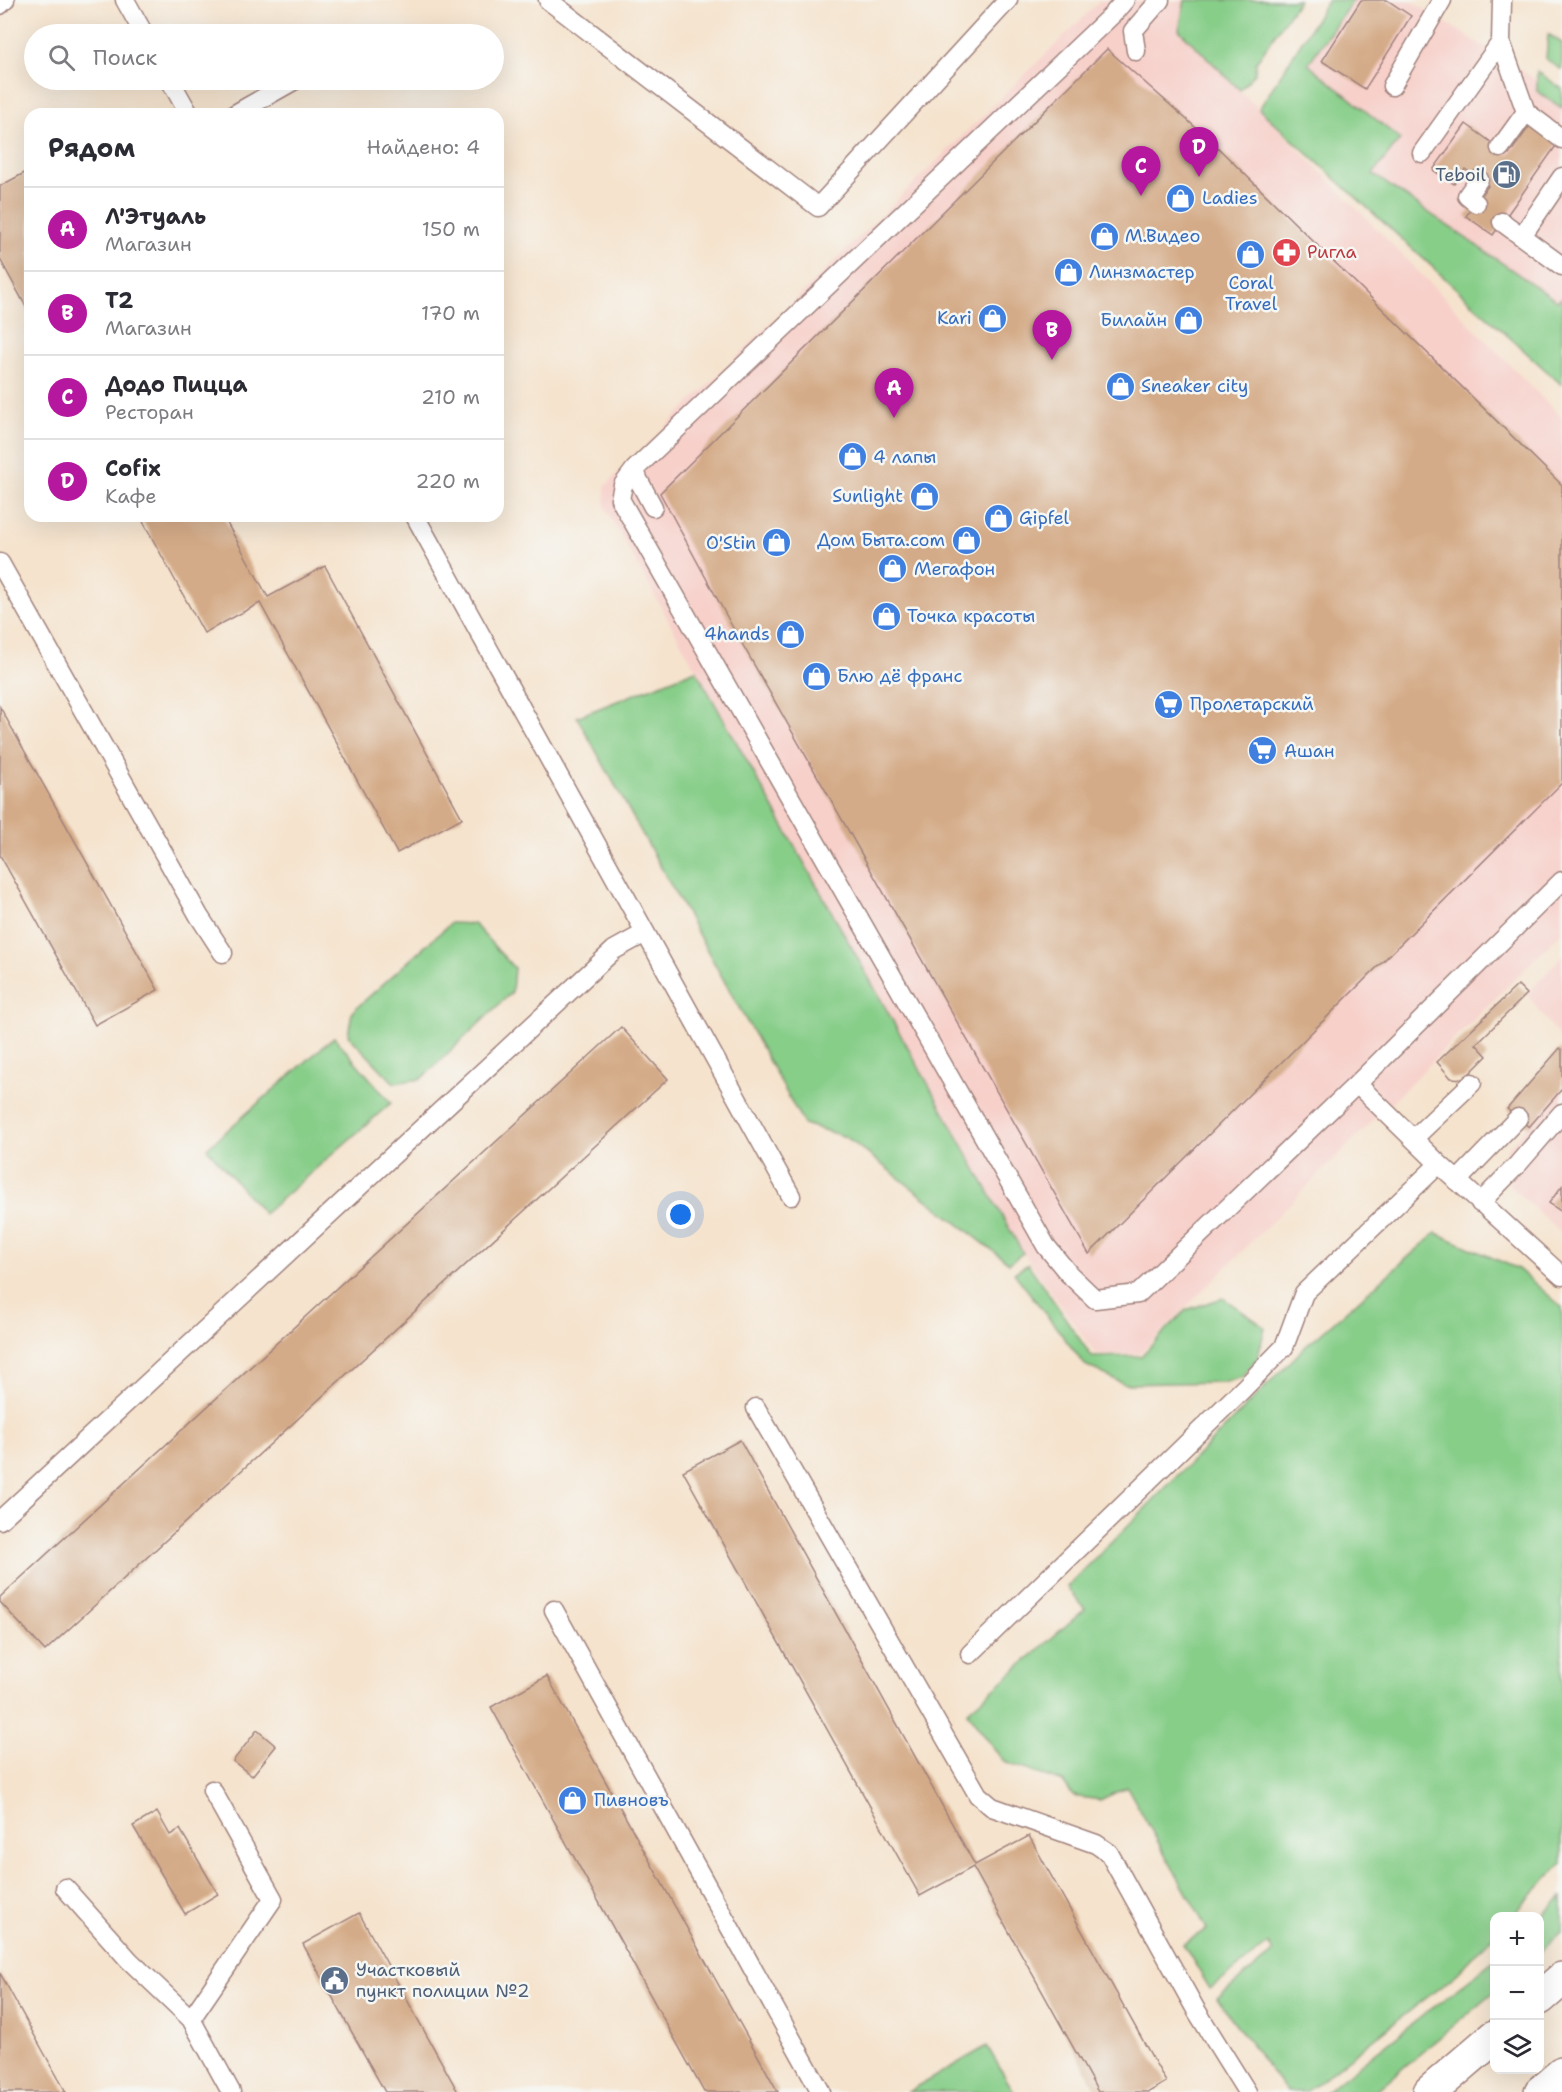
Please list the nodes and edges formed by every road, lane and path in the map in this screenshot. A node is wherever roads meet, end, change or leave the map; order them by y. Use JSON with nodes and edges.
{"nodes":[{"id":1,"x":5,"y":0,"type":"edge"},
{"id":2,"x":125,"y":0,"type":"edge"},
{"id":3,"x":548,"y":0,"type":"edge"},
{"id":4,"x":1008,"y":0,"type":"edge"},
{"id":5,"x":1160,"y":0,"type":"edge"},
{"id":6,"x":1442,"y":0,"type":"edge"},
{"id":7,"x":1502,"y":0,"type":"edge"},
{"id":8,"x":0,"y":5,"type":"edge"},
{"id":9,"x":1119,"y":7,"type":"edge"},
{"id":10,"x":138,"y":24,"type":"edge"},
{"id":11,"x":1133,"y":31,"type":"junction"},
{"id":12,"x":1501,"y":42,"type":"junction"},
{"id":13,"x":1136,"y":51,"type":"dead end"},
{"id":14,"x":1392,"y":86,"type":"dead end"},
{"id":15,"x":176,"y":90,"type":"edge"},
{"id":16,"x":277,"y":90,"type":"edge"},
{"id":17,"x":186,"y":108,"type":"edge"},
{"id":18,"x":246,"y":108,"type":"edge"},
{"id":19,"x":1526,"y":112,"type":"junction"},
{"id":20,"x":1562,"y":139,"type":"edge"},
{"id":21,"x":1500,"y":148,"type":"dead end"},
{"id":22,"x":1422,"y":153,"type":"dead end"},
{"id":23,"x":1562,"y":177,"type":"edge"},
{"id":24,"x":1479,"y":179,"type":"dead end"},
{"id":25,"x":1476,"y":203,"type":"dead end"},
{"id":26,"x":1502,"y":222,"type":"dead end"},
{"id":27,"x":1522,"y":236,"type":"junction"},
{"id":28,"x":1562,"y":266,"type":"edge"},
{"id":29,"x":635,"y":469,"type":"junction"},
{"id":30,"x":653,"y":507,"type":"dead end"},
{"id":31,"x":419,"y":522,"type":"edge"},
{"id":32,"x":0,"y":563,"type":"edge"},
{"id":33,"x":1562,"y":881,"type":"edge"},
{"id":34,"x":645,"y":933,"type":"junction"},
{"id":35,"x":223,"y":953,"type":"dead end"},
{"id":36,"x":1472,"y":1083,"type":"dead end"},
{"id":37,"x":1357,"y":1084,"type":"junction"},
{"id":38,"x":1562,"y":1113,"type":"edge"},
{"id":39,"x":1518,"y":1118,"type":"dead end"},
{"id":40,"x":1414,"y":1138,"type":"junction"},
{"id":41,"x":1439,"y":1164,"type":"junction"},
{"id":42,"x":1457,"y":1181,"type":"junction"},
{"id":43,"x":791,"y":1196,"type":"dead end"},
{"id":44,"x":1480,"y":1203,"type":"junction"},
{"id":45,"x":1562,"y":1276,"type":"edge"},
{"id":46,"x":756,"y":1408,"type":"dead end"},
{"id":47,"x":0,"y":1520,"type":"edge"},
{"id":48,"x":554,"y":1610,"type":"dead end"},
{"id":49,"x":970,"y":1654,"type":"dead end"},
{"id":50,"x":212,"y":1790,"type":"dead end"},
{"id":51,"x":65,"y":1888,"type":"dead end"},
{"id":52,"x":1562,"y":1979,"type":"edge"},
{"id":53,"x":1544,"y":1994,"type":"edge"},
{"id":54,"x":191,"y":2019,"type":"junction"},
{"id":55,"x":1490,"y":2040,"type":"edge"},
{"id":56,"x":1562,"y":2074,"type":"edge"},
{"id":57,"x":231,"y":2092,"type":"edge"},
{"id":58,"x":821,"y":2092,"type":"edge"},
{"id":59,"x":1247,"y":2092,"type":"edge"},
{"id":60,"x":1430,"y":2092,"type":"edge"},
{"id":61,"x":1541,"y":2092,"type":"edge"}],
"edges":[{"from":1,"to":8,"type":"lane"},
{"from":2,"to":10,"type":"lane"},
{"from":3,"to":4,"type":"lane"},
{"from":5,"to":11,"type":"lane"},
{"from":6,"to":14,"type":"lane"},
{"from":7,"to":12,"type":"lane"},
{"from":9,"to":11,"type":"lane"},
{"from":9,"to":29,"type":"lane"},
{"from":11,"to":13,"type":"lane"},
{"from":12,"to":19,"type":"lane"},
{"from":12,"to":22,"type":"lane"},
{"from":15,"to":17,"type":"lane"},
{"from":16,"to":18,"type":"lane"},
{"from":19,"to":20,"type":"lane"},
{"from":19,"to":21,"type":"lane"},
{"from":23,"to":27,"type":"lane"},
{"from":24,"to":25,"type":"lane"},
{"from":26,"to":27,"type":"lane"},
{"from":27,"to":28,"type":"lane"},
{"from":29,"to":30,"type":"lane"},
{"from":29,"to":37,"type":"lane"},
{"from":31,"to":34,"type":"lane"},
{"from":32,"to":35,"type":"lane"},
{"from":33,"to":37,"type":"lane"},
{"from":34,"to":43,"type":"lane"},
{"from":34,"to":47,"type":"lane"},
{"from":36,"to":40,"type":"lane"},
{"from":37,"to":40,"type":"lane"},
{"from":38,"to":44,"type":"lane"},
{"from":39,"to":42,"type":"lane"},
{"from":40,"to":41,"type":"lane"},
{"from":41,"to":42,"type":"lane"},
{"from":41,"to":49,"type":"lane"},
{"from":42,"to":44,"type":"lane"},
{"from":44,"to":45,"type":"lane"},
{"from":46,"to":59,"type":"lane"},
{"from":48,"to":58,"type":"lane"},
{"from":50,"to":54,"type":"lane"},
{"from":51,"to":54,"type":"lane"},
{"from":52,"to":53,"type":"main road"},
{"from":54,"to":57,"type":"lane"},
{"from":55,"to":60,"type":"main road"},
{"from":56,"to":61,"type":"main road"}]}
